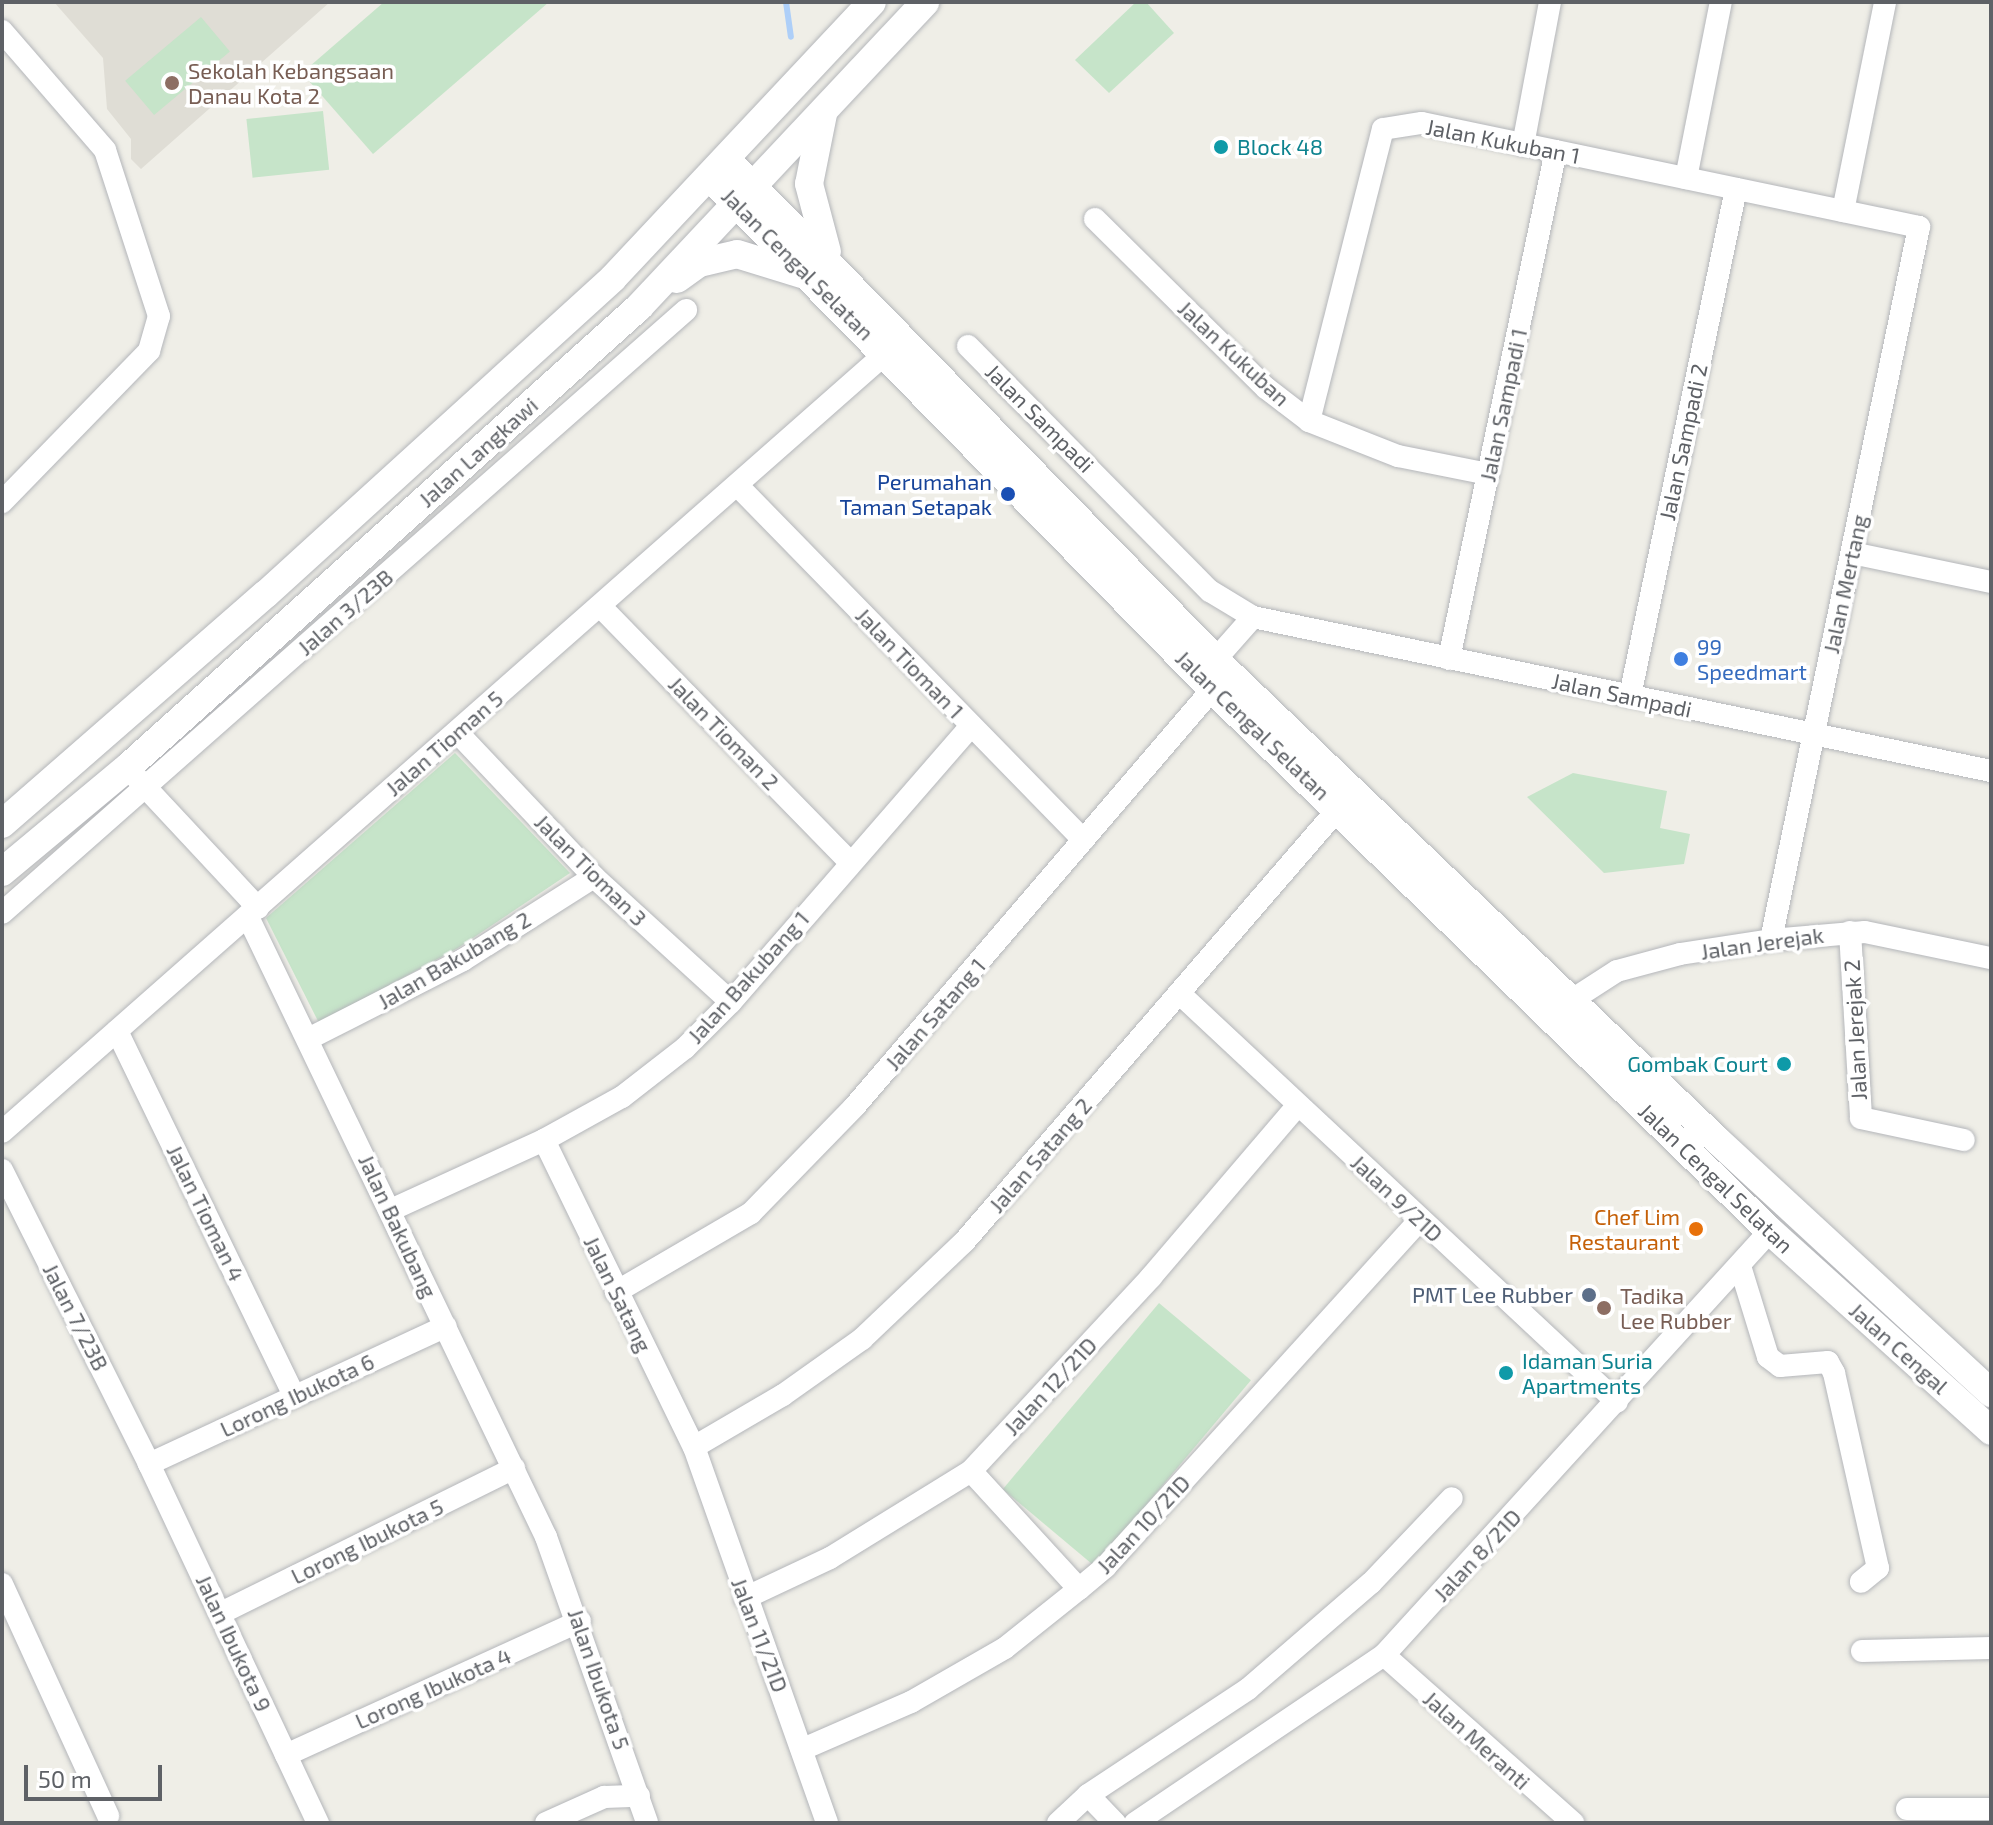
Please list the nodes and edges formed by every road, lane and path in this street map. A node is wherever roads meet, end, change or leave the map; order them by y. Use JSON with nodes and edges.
{"nodes":[{"id":1,"x":872,"y":2,"type":"edge"},
{"id":2,"x":925,"y":2,"type":"edge"},
{"id":3,"x":1550,"y":2,"type":"edge"},
{"id":4,"x":1721,"y":2,"type":"edge"},
{"id":5,"x":1885,"y":2,"type":"edge"},
{"id":6,"x":2,"y":31,"type":"edge"},
{"id":7,"x":825,"y":105,"type":"junction"},
{"id":8,"x":1523,"y":145,"type":"junction"},
{"id":9,"x":1556,"y":151,"type":"junction"},
{"id":10,"x":718,"y":167,"type":"junction"},
{"id":11,"x":1686,"y":178,"type":"junction"},
{"id":12,"x":1736,"y":189,"type":"junction"},
{"id":13,"x":746,"y":194,"type":"junction"},
{"id":14,"x":1843,"y":211,"type":"junction"},
{"id":15,"x":1095,"y":219,"type":"dead end"},
{"id":16,"x":1919,"y":227,"type":"joint"},
{"id":17,"x":822,"y":271,"type":"junction"},
{"id":18,"x":639,"y":307,"type":"junction"},
{"id":19,"x":686,"y":310,"type":"dead end"},
{"id":20,"x":968,"y":346,"type":"dead end"},
{"id":21,"x":886,"y":353,"type":"junction"},
{"id":22,"x":1309,"y":421,"type":"junction"},
{"id":23,"x":1488,"y":474,"type":"junction"},
{"id":24,"x":737,"y":485,"type":"junction"},
{"id":25,"x":2,"y":502,"type":"edge"},
{"id":26,"x":1852,"y":553,"type":"junction"},
{"id":27,"x":1991,"y":582,"type":"edge"},
{"id":28,"x":600,"y":606,"type":"junction"},
{"id":29,"x":1253,"y":617,"type":"junction"},
{"id":30,"x":1449,"y":659,"type":"junction"},
{"id":31,"x":1218,"y":673,"type":"junction"},
{"id":32,"x":1630,"y":696,"type":"junction"},
{"id":33,"x":971,"y":726,"type":"junction"},
{"id":34,"x":457,"y":732,"type":"junction"},
{"id":35,"x":1814,"y":735,"type":"junction"},
{"id":36,"x":1991,"y":771,"type":"edge"},
{"id":37,"x":136,"y":778,"type":"junction"},
{"id":38,"x":1338,"y":809,"type":"junction"},
{"id":39,"x":2,"y":825,"type":"edge"},
{"id":40,"x":51,"y":831,"type":"junction"},
{"id":41,"x":2,"y":838,"type":"edge"},
{"id":42,"x":1084,"y":840,"type":"junction"},
{"id":43,"x":849,"y":861,"type":"junction"},
{"id":44,"x":2,"y":865,"type":"edge"},
{"id":45,"x":2,"y":872,"type":"edge"},
{"id":46,"x":594,"y":877,"type":"junction"},
{"id":47,"x":253,"y":912,"type":"junction"},
{"id":48,"x":2,"y":913,"type":"edge"},
{"id":49,"x":1850,"y":932,"type":"junction"},
{"id":50,"x":1771,"y":940,"type":"junction"},
{"id":51,"x":1991,"y":958,"type":"edge"},
{"id":52,"x":1179,"y":993,"type":"junction"},
{"id":53,"x":731,"y":1002,"type":"junction"},
{"id":54,"x":1559,"y":1009,"type":"junction"},
{"id":55,"x":117,"y":1031,"type":"junction"},
{"id":56,"x":310,"y":1038,"type":"junction"},
{"id":57,"x":1298,"y":1105,"type":"junction"},
{"id":58,"x":2,"y":1132,"type":"edge"},
{"id":59,"x":544,"y":1140,"type":"junction"},
{"id":60,"x":1964,"y":1140,"type":"dead end"},
{"id":61,"x":2,"y":1170,"type":"edge"},
{"id":62,"x":391,"y":1210,"type":"junction"},
{"id":63,"x":1420,"y":1220,"type":"junction"},
{"id":64,"x":1770,"y":1231,"type":"junction"},
{"id":65,"x":1825,"y":1240,"type":"joint"},
{"id":66,"x":1806,"y":1265,"type":"joint"},
{"id":67,"x":1740,"y":1266,"type":"junction"},
{"id":68,"x":616,"y":1292,"type":"junction"},
{"id":69,"x":446,"y":1326,"type":"junction"},
{"id":70,"x":1991,"y":1393,"type":"edge"},
{"id":71,"x":294,"y":1396,"type":"junction"},
{"id":72,"x":1617,"y":1402,"type":"junction"},
{"id":73,"x":1991,"y":1431,"type":"edge"},
{"id":74,"x":694,"y":1447,"type":"junction"},
{"id":75,"x":149,"y":1464,"type":"junction"},
{"id":76,"x":514,"y":1468,"type":"junction"},
{"id":77,"x":971,"y":1471,"type":"junction"},
{"id":78,"x":1452,"y":1498,"type":"dead end"},
{"id":79,"x":546,"y":1537,"type":"joint"},
{"id":80,"x":1861,"y":1582,"type":"dead end"},
{"id":81,"x":2,"y":1584,"type":"edge"},
{"id":82,"x":1079,"y":1589,"type":"junction"},
{"id":83,"x":745,"y":1598,"type":"junction"},
{"id":84,"x":221,"y":1613,"type":"junction"},
{"id":85,"x":580,"y":1621,"type":"junction"},
{"id":86,"x":1991,"y":1648,"type":"edge"},
{"id":87,"x":1862,"y":1651,"type":"dead end"},
{"id":88,"x":1384,"y":1655,"type":"junction"},
{"id":89,"x":803,"y":1749,"type":"junction"},
{"id":90,"x":286,"y":1755,"type":"junction"},
{"id":91,"x":639,"y":1796,"type":"junction"},
{"id":92,"x":1085,"y":1798,"type":"junction"},
{"id":93,"x":1907,"y":1809,"type":"dead end"},
{"id":94,"x":1991,"y":1809,"type":"edge"},
{"id":95,"x":110,"y":1821,"type":"edge"},
{"id":96,"x":318,"y":1823,"type":"edge"},
{"id":97,"x":546,"y":1823,"type":"edge"},
{"id":98,"x":647,"y":1823,"type":"edge"},
{"id":99,"x":827,"y":1823,"type":"edge"},
{"id":100,"x":1058,"y":1823,"type":"edge"},
{"id":101,"x":1104,"y":1823,"type":"edge"},
{"id":102,"x":1115,"y":1823,"type":"edge"},
{"id":103,"x":1135,"y":1823,"type":"edge"},
{"id":104,"x":1573,"y":1823,"type":"edge"}],
"edges":[{"from":1,"to":10,"type":"street","name":"Jalan Langkawi"},
{"from":2,"to":7,"type":"street","name":"Jalan Langkawi"},
{"from":3,"to":8,"type":"street"},
{"from":4,"to":11,"type":"street"},
{"from":5,"to":14,"type":"street"},
{"from":6,"to":25,"type":"street"},
{"from":7,"to":13,"type":"street","name":"Jalan Langkawi"},
{"from":7,"to":17,"type":"street"},
{"from":8,"to":9,"type":"street","name":"Jalan Kukuban 1"},
{"from":8,"to":22,"type":"street","name":"Jalan Kukuban 1"},
{"from":9,"to":11,"type":"street","name":"Jalan Kukuban 1"},
{"from":9,"to":23,"type":"street","name":"Jalan Sampadi 1"},
{"from":10,"to":13,"type":"street","name":"Jalan Cengal Selatan"},
{"from":10,"to":39,"type":"street","name":"Jalan Langkawi"},
{"from":11,"to":12,"type":"street","name":"Jalan Kukuban 1"},
{"from":12,"to":14,"type":"street","name":"Jalan Kukuban 1"},
{"from":12,"to":32,"type":"street","name":"Jalan Sampadi 2"},
{"from":13,"to":17,"type":"street","name":"Jalan Cengal Selatan"},
{"from":13,"to":18,"type":"street","name":"Jalan Langkawi"},
{"from":14,"to":16,"type":"street","name":"Jalan Kukuban 1"},
{"from":15,"to":22,"type":"street","name":"Jalan Kukuban"},
{"from":16,"to":26,"type":"street","name":"Jalan Mertang"},
{"from":17,"to":18,"type":"street"},
{"from":17,"to":21,"type":"street","name":"Jalan Cengal Selatan"},
{"from":17,"to":31,"type":"street","name":"Jalan Cengal Selatan"},
{"from":18,"to":37,"type":"street","name":"Jalan Langkawi"},
{"from":19,"to":37,"type":"street","name":"Jalan 3/23B"},
{"from":20,"to":29,"type":"street","name":"Jalan Sampadi"},
{"from":21,"to":24,"type":"street","name":"Jalan Tioman 5"},
{"from":21,"to":31,"type":"street","name":"Jalan Cengal Selatan"},
{"from":22,"to":23,"type":"street","name":"Jalan Kukuban"},
{"from":23,"to":30,"type":"street","name":"Jalan Sampadi 1"},
{"from":24,"to":28,"type":"street","name":"Jalan Tioman 5"},
{"from":24,"to":33,"type":"street","name":"Jalan Tioman 1"},
{"from":26,"to":27,"type":"street"},
{"from":26,"to":35,"type":"street","name":"Jalan Mertang"},
{"from":28,"to":34,"type":"street","name":"Jalan Tioman 5"},
{"from":28,"to":43,"type":"street","name":"Jalan Tioman 2"},
{"from":29,"to":30,"type":"street","name":"Jalan Sampadi"},
{"from":29,"to":31,"type":"street"},
{"from":30,"to":32,"type":"street","name":"Jalan Sampadi"},
{"from":31,"to":38,"type":"street","name":"Jalan Cengal Selatan"},
{"from":31,"to":42,"type":"street","name":"Jalan Satang 1"},
{"from":31,"to":54,"type":"street","name":"Jalan Cengal Selatan"},
{"from":32,"to":35,"type":"street","name":"Jalan Sampadi"},
{"from":33,"to":42,"type":"street","name":"Jalan Tioman 1"},
{"from":33,"to":43,"type":"street","name":"Jalan Bakubang 1"},
{"from":34,"to":46,"type":"street","name":"Jalan Tioman 3"},
{"from":34,"to":47,"type":"street","name":"Jalan Tioman 5"},
{"from":35,"to":36,"type":"street","name":"Jalan Sampadi"},
{"from":35,"to":50,"type":"street","name":"Jalan Mertang"},
{"from":37,"to":40,"type":"street","name":"Jalan Langkawi"},
{"from":37,"to":47,"type":"street","name":"Jalan Bakubang"},
{"from":37,"to":48,"type":"street","name":"Jalan 3/23B"},
{"from":38,"to":52,"type":"street","name":"Jalan Satang 2"},
{"from":38,"to":54,"type":"street","name":"Jalan Cengal Selatan"},
{"from":39,"to":40,"type":"street"},
{"from":40,"to":45,"type":"street","name":"Jalan Langkawi"},
{"from":41,"to":44,"type":"street"},
{"from":42,"to":68,"type":"street","name":"Jalan Satang 1"},
{"from":43,"to":53,"type":"street","name":"Jalan Bakubang 1"},
{"from":46,"to":53,"type":"street","name":"Jalan Tioman 3"},
{"from":46,"to":56,"type":"street","name":"Jalan Bakubang 2"},
{"from":47,"to":55,"type":"street","name":"Jalan Tioman 5"},
{"from":47,"to":56,"type":"street","name":"Jalan Bakubang"},
{"from":49,"to":50,"type":"street","name":"Jalan Jerejak"},
{"from":49,"to":51,"type":"street","name":"Jalan Jerejak"},
{"from":49,"to":60,"type":"street","name":"Jalan Jerejak 2"},
{"from":50,"to":54,"type":"street","name":"Jalan Jerejak"},
{"from":52,"to":57,"type":"street","name":"Jalan 9/21D"},
{"from":52,"to":74,"type":"street","name":"Jalan Satang 2"},
{"from":53,"to":59,"type":"street","name":"Jalan Bakubang 1"},
{"from":54,"to":64,"type":"street","name":"Jalan Cengal Selatan"},
{"from":54,"to":65,"type":"street","name":"Jalan Cengal Selatan"},
{"from":55,"to":58,"type":"street","name":"Jalan Tioman 5"},
{"from":55,"to":71,"type":"street","name":"Jalan Tioman 4"},
{"from":56,"to":62,"type":"street","name":"Jalan Bakubang"},
{"from":57,"to":63,"type":"street","name":"Jalan 9/21D"},
{"from":57,"to":77,"type":"street","name":"Jalan 12/21D"},
{"from":59,"to":62,"type":"street","name":"Jalan Bakubang 1"},
{"from":59,"to":68,"type":"street","name":"Jalan Satang"},
{"from":61,"to":75,"type":"street","name":"Jalan 7/23B"},
{"from":62,"to":69,"type":"street","name":"Jalan Bakubang"},
{"from":63,"to":72,"type":"street","name":"Jalan 9/21D"},
{"from":63,"to":82,"type":"street","name":"Jalan 10/21D"},
{"from":64,"to":66,"type":"street","name":"Jalan Cengal Selatan"},
{"from":64,"to":67,"type":"street","name":"Jalan 8/21D"},
{"from":65,"to":70,"type":"street","name":"Jalan Cengal"},
{"from":66,"to":73,"type":"street","name":"Jalan Cengal"},
{"from":67,"to":72,"type":"street","name":"Jalan 8/21D"},
{"from":67,"to":80,"type":"street"},
{"from":68,"to":74,"type":"street","name":"Jalan Satang"},
{"from":69,"to":71,"type":"street","name":"Lorong Ibukota 6"},
{"from":69,"to":76,"type":"street","name":"Jalan Bakubang"},
{"from":71,"to":75,"type":"street","name":"Lorong Ibukota 6"},
{"from":72,"to":88,"type":"street","name":"Jalan 8/21D"},
{"from":74,"to":83,"type":"street","name":"Jalan 11/21D"},
{"from":75,"to":84,"type":"street","name":"Jalan Ibukota 9"},
{"from":76,"to":79,"type":"street","name":"Jalan Bakubang"},
{"from":76,"to":84,"type":"street","name":"Lorong Ibukota 5"},
{"from":77,"to":82,"type":"street"},
{"from":77,"to":83,"type":"street","name":"Jalan 12/21D"},
{"from":78,"to":92,"type":"street"},
{"from":79,"to":85,"type":"street","name":"Jalan Ibukota 5"},
{"from":81,"to":95,"type":"street"},
{"from":82,"to":89,"type":"street","name":"Jalan 10/21D"},
{"from":83,"to":89,"type":"street","name":"Jalan 11/21D"},
{"from":84,"to":90,"type":"street","name":"Jalan Ibukota 9"},
{"from":85,"to":90,"type":"street","name":"Lorong Ibukota 4"},
{"from":85,"to":91,"type":"street","name":"Jalan Ibukota 5"},
{"from":86,"to":87,"type":"street"},
{"from":88,"to":103,"type":"street","name":"Jalan 8/21D"},
{"from":88,"to":104,"type":"street","name":"Jalan Meranti"},
{"from":89,"to":99,"type":"street","name":"Jalan 11/21D"},
{"from":90,"to":96,"type":"street","name":"Jalan Ibukota 9"},
{"from":91,"to":97,"type":"street"},
{"from":91,"to":98,"type":"street","name":"Jalan Ibukota 5"},
{"from":92,"to":100,"type":"street"},
{"from":92,"to":101,"type":"street"},
{"from":92,"to":102,"type":"street"},
{"from":93,"to":94,"type":"street"}]}
